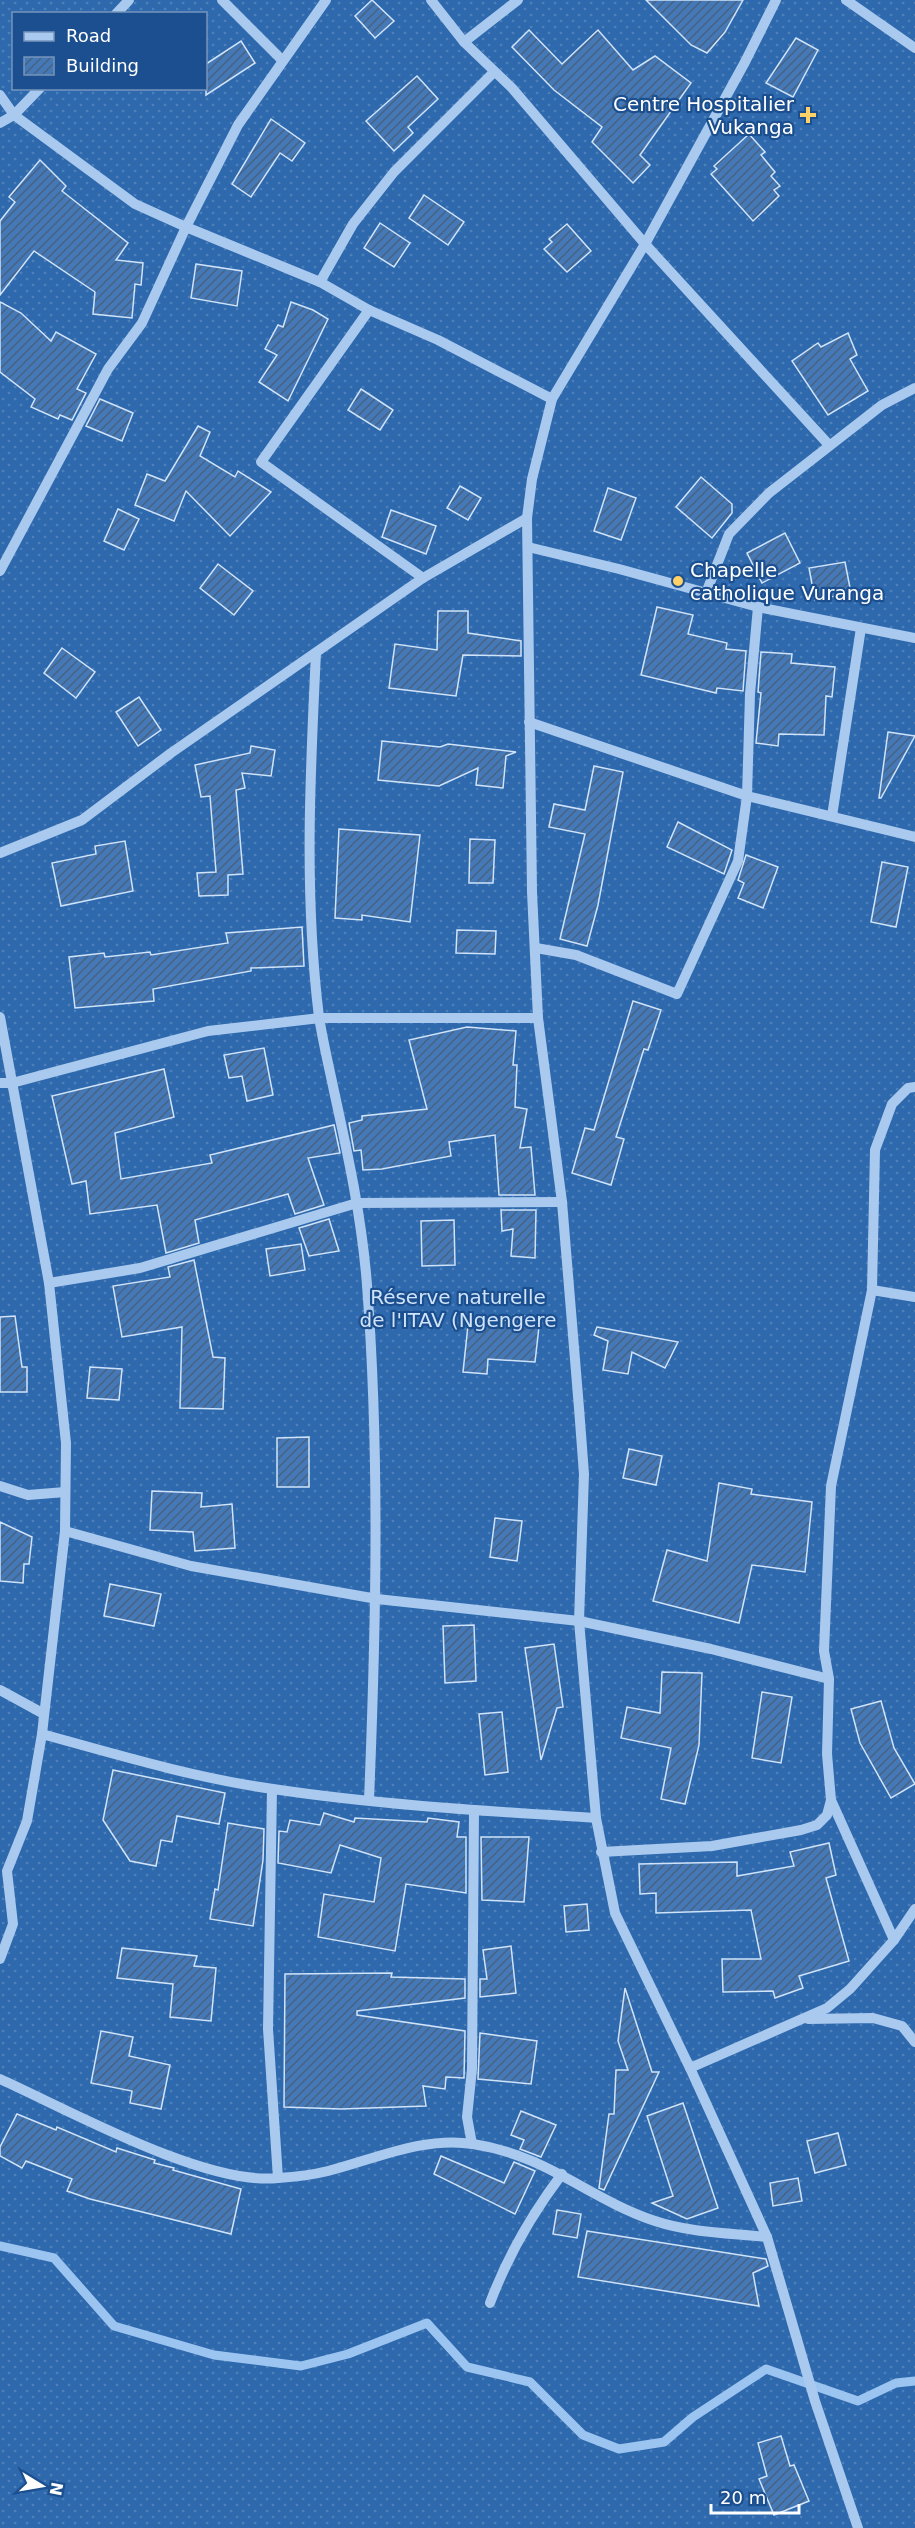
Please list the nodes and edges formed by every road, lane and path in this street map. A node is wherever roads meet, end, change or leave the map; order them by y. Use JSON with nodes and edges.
{"nodes":[{"id":1,"x":129,"y":0,"type":"edge"},
{"id":2,"x":222,"y":0,"type":"edge"},
{"id":3,"x":326,"y":0,"type":"edge"},
{"id":4,"x":431,"y":0,"type":"edge"},
{"id":5,"x":518,"y":0,"type":"edge"},
{"id":6,"x":776,"y":0,"type":"edge"},
{"id":7,"x":846,"y":0,"type":"edge"},
{"id":8,"x":118,"y":12,"type":"edge"},
{"id":9,"x":464,"y":42,"type":"junction"},
{"id":10,"x":915,"y":48,"type":"edge"},
{"id":11,"x":282,"y":60,"type":"junction"},
{"id":12,"x":494,"y":72,"type":"junction"},
{"id":13,"x":38,"y":90,"type":"edge"},
{"id":14,"x":0,"y":95,"type":"edge"},
{"id":15,"x":14,"y":115,"type":"junction"},
{"id":16,"x":0,"y":123,"type":"edge"},
{"id":17,"x":186,"y":227,"type":"junction"},
{"id":18,"x":645,"y":244,"type":"junction"},
{"id":19,"x":320,"y":282,"type":"junction"},
{"id":20,"x":369,"y":310,"type":"junction"},
{"id":21,"x":915,"y":388,"type":"edge"},
{"id":22,"x":552,"y":399,"type":"junction"},
{"id":23,"x":829,"y":445,"type":"junction"},
{"id":24,"x":527,"y":518,"type":"junction"},
{"id":25,"x":528,"y":547,"type":"junction"},
{"id":26,"x":0,"y":571,"type":"edge"},
{"id":27,"x":423,"y":578,"type":"junction"},
{"id":28,"x":706,"y":593,"type":"junction"},
{"id":29,"x":758,"y":607,"type":"junction"},
{"id":30,"x":861,"y":627,"type":"junction"},
{"id":31,"x":915,"y":638,"type":"edge"},
{"id":32,"x":316,"y":653,"type":"junction"},
{"id":33,"x":529,"y":722,"type":"junction"},
{"id":34,"x":747,"y":796,"type":"junction"},
{"id":35,"x":832,"y":816,"type":"junction"},
{"id":36,"x":915,"y":837,"type":"edge"},
{"id":37,"x":0,"y":853,"type":"edge"},
{"id":38,"x":536,"y":948,"type":"junction"},
{"id":39,"x":0,"y":1017,"type":"edge"},
{"id":40,"x":320,"y":1018,"type":"junction"},
{"id":41,"x":538,"y":1018,"type":"junction"},
{"id":42,"x":0,"y":1083,"type":"edge"},
{"id":43,"x":12,"y":1083,"type":"junction"},
{"id":44,"x":915,"y":1087,"type":"edge"},
{"id":45,"x":562,"y":1202,"type":"junction"},
{"id":46,"x":357,"y":1203,"type":"junction"},
{"id":47,"x":49,"y":1283,"type":"junction"},
{"id":48,"x":872,"y":1290,"type":"junction"},
{"id":49,"x":915,"y":1297,"type":"edge"},
{"id":50,"x":0,"y":1486,"type":"edge"},
{"id":51,"x":65,"y":1492,"type":"junction"},
{"id":52,"x":65,"y":1531,"type":"junction"},
{"id":53,"x":377,"y":1599,"type":"junction"},
{"id":54,"x":579,"y":1621,"type":"junction"},
{"id":55,"x":829,"y":1678,"type":"junction"},
{"id":56,"x":0,"y":1690,"type":"edge"},
{"id":57,"x":44,"y":1714,"type":"junction"},
{"id":58,"x":42,"y":1734,"type":"junction"},
{"id":59,"x":272,"y":1789,"type":"junction"},
{"id":60,"x":369,"y":1800,"type":"junction"},
{"id":61,"x":831,"y":1800,"type":"junction"},
{"id":62,"x":474,"y":1810,"type":"junction"},
{"id":63,"x":596,"y":1818,"type":"junction"},
{"id":64,"x":601,"y":1851,"type":"junction"},
{"id":65,"x":915,"y":1909,"type":"edge"},
{"id":66,"x":894,"y":1940,"type":"junction"},
{"id":67,"x":0,"y":1959,"type":"edge"},
{"id":68,"x":801,"y":2019,"type":"junction"},
{"id":69,"x":915,"y":2042,"type":"edge"},
{"id":70,"x":690,"y":2068,"type":"junction"},
{"id":71,"x":0,"y":2079,"type":"edge"},
{"id":72,"x":472,"y":2144,"type":"junction"},
{"id":73,"x":562,"y":2174,"type":"junction"},
{"id":74,"x":279,"y":2178,"type":"junction"},
{"id":75,"x":767,"y":2237,"type":"junction"},
{"id":76,"x":490,"y":2303,"type":"dead end"},
{"id":77,"x":858,"y":2528,"type":"edge"}],
"edges":[{"from":1,"to":8,"type":"street"},
{"from":2,"to":11,"type":"street"},
{"from":3,"to":11,"type":"street"},
{"from":4,"to":9,"type":"street"},
{"from":5,"to":9,"type":"street"},
{"from":6,"to":18,"type":"street"},
{"from":7,"to":10,"type":"street"},
{"from":9,"to":12,"type":"street"},
{"from":11,"to":17,"type":"street"},
{"from":12,"to":18,"type":"street"},
{"from":12,"to":19,"type":"street"},
{"from":13,"to":15,"type":"street"},
{"from":14,"to":15,"type":"street"},
{"from":15,"to":16,"type":"street"},
{"from":15,"to":17,"type":"street"},
{"from":17,"to":19,"type":"street"},
{"from":17,"to":26,"type":"street"},
{"from":18,"to":22,"type":"street"},
{"from":18,"to":23,"type":"street"},
{"from":19,"to":20,"type":"street"},
{"from":20,"to":22,"type":"street"},
{"from":20,"to":27,"type":"street"},
{"from":21,"to":23,"type":"street"},
{"from":22,"to":24,"type":"street"},
{"from":23,"to":28,"type":"street"},
{"from":24,"to":25,"type":"street"},
{"from":24,"to":27,"type":"street"},
{"from":25,"to":28,"type":"street"},
{"from":25,"to":33,"type":"street"},
{"from":27,"to":32,"type":"street"},
{"from":28,"to":29,"type":"street"},
{"from":29,"to":30,"type":"street"},
{"from":29,"to":34,"type":"street"},
{"from":30,"to":31,"type":"street"},
{"from":30,"to":35,"type":"street"},
{"from":32,"to":37,"type":"street"},
{"from":32,"to":40,"type":"street"},
{"from":33,"to":34,"type":"street"},
{"from":33,"to":38,"type":"street"},
{"from":34,"to":35,"type":"street"},
{"from":34,"to":38,"type":"street"},
{"from":35,"to":36,"type":"street"},
{"from":38,"to":41,"type":"street"},
{"from":39,"to":43,"type":"street"},
{"from":40,"to":41,"type":"street"},
{"from":40,"to":43,"type":"street"},
{"from":40,"to":46,"type":"street"},
{"from":41,"to":45,"type":"street"},
{"from":42,"to":43,"type":"street"},
{"from":43,"to":47,"type":"street"},
{"from":44,"to":48,"type":"street"},
{"from":45,"to":46,"type":"street"},
{"from":45,"to":54,"type":"street"},
{"from":46,"to":47,"type":"street"},
{"from":46,"to":53,"type":"street"},
{"from":47,"to":51,"type":"street"},
{"from":48,"to":49,"type":"street"},
{"from":48,"to":55,"type":"street"},
{"from":50,"to":51,"type":"street"},
{"from":51,"to":52,"type":"street"},
{"from":52,"to":53,"type":"street"},
{"from":52,"to":57,"type":"street"},
{"from":53,"to":54,"type":"street"},
{"from":53,"to":60,"type":"street"},
{"from":54,"to":55,"type":"street"},
{"from":54,"to":63,"type":"street"},
{"from":55,"to":61,"type":"street"},
{"from":56,"to":57,"type":"street"},
{"from":57,"to":58,"type":"street"},
{"from":58,"to":59,"type":"street"},
{"from":58,"to":67,"type":"street"},
{"from":59,"to":60,"type":"street"},
{"from":59,"to":74,"type":"street"},
{"from":60,"to":62,"type":"street"},
{"from":61,"to":64,"type":"street"},
{"from":61,"to":66,"type":"street"},
{"from":62,"to":63,"type":"street"},
{"from":62,"to":72,"type":"street"},
{"from":63,"to":64,"type":"street"},
{"from":64,"to":70,"type":"street"},
{"from":65,"to":66,"type":"street"},
{"from":66,"to":68,"type":"street"},
{"from":68,"to":69,"type":"street"},
{"from":68,"to":70,"type":"street"},
{"from":70,"to":75,"type":"street"},
{"from":71,"to":74,"type":"street"},
{"from":72,"to":73,"type":"street"},
{"from":72,"to":74,"type":"street"},
{"from":73,"to":75,"type":"street"},
{"from":73,"to":76,"type":"street"},
{"from":75,"to":77,"type":"street"}]}
